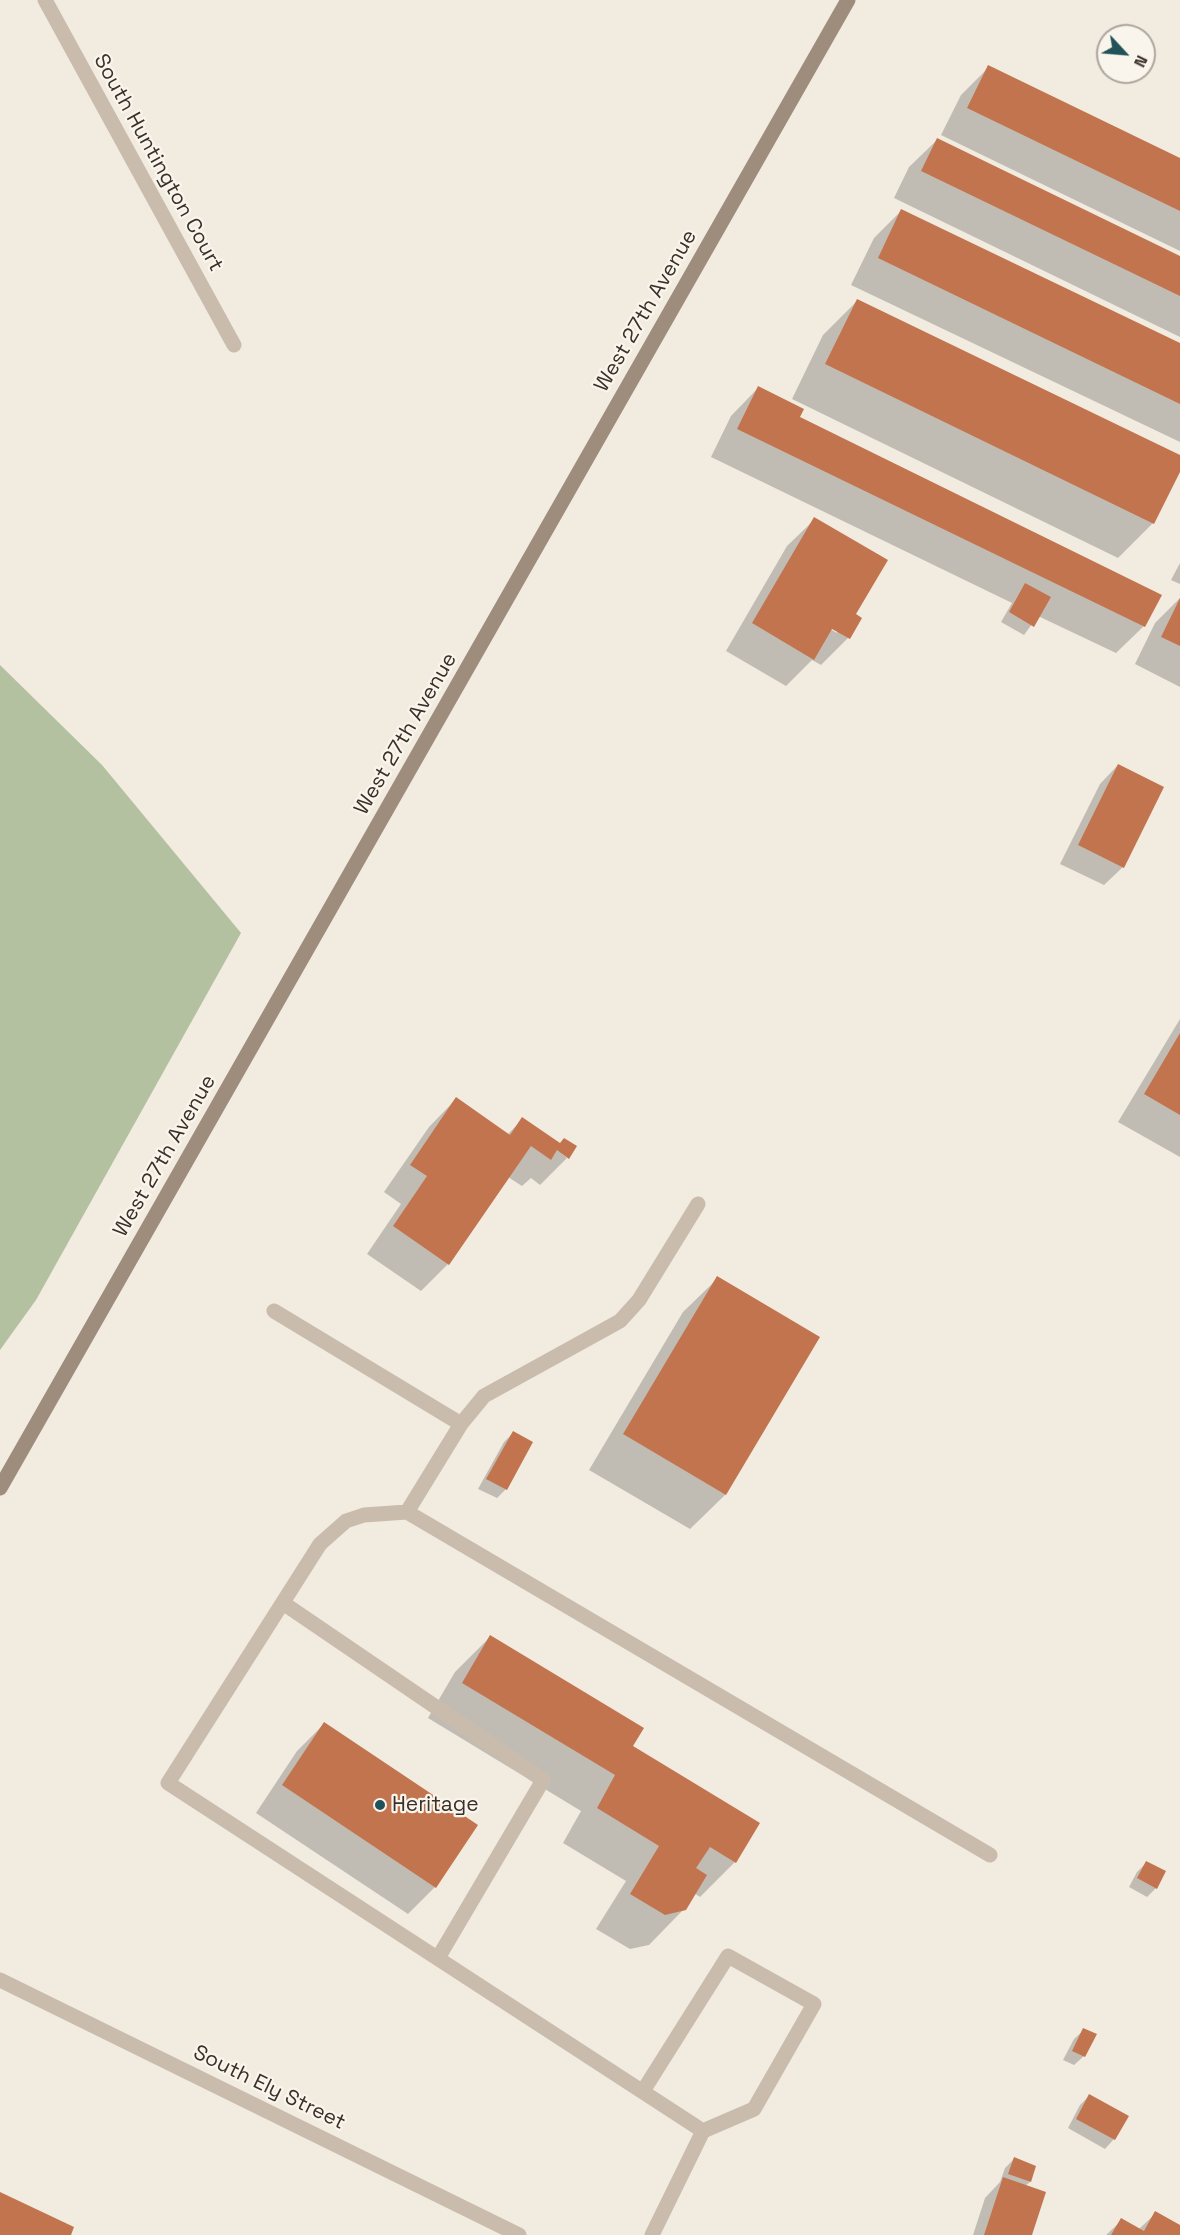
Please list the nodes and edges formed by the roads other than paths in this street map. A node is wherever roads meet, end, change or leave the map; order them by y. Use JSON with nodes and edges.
{"nodes":[{"id":1,"x":45,"y":0,"type":"edge"},
{"id":2,"x":848,"y":0,"type":"edge"},
{"id":3,"x":234,"y":345,"type":"dead end"},
{"id":4,"x":698,"y":1204,"type":"dead end"},
{"id":5,"x":274,"y":1311,"type":"dead end"},
{"id":6,"x":461,"y":1424,"type":"junction"},
{"id":7,"x":0,"y":1488,"type":"edge"},
{"id":8,"x":407,"y":1512,"type":"junction"},
{"id":9,"x":283,"y":1603,"type":"junction"},
{"id":10,"x":990,"y":1855,"type":"dead end"},
{"id":11,"x":438,"y":1958,"type":"junction"},
{"id":12,"x":0,"y":1980,"type":"edge"},
{"id":13,"x":643,"y":2091,"type":"junction"},
{"id":14,"x":703,"y":2131,"type":"junction"},
{"id":15,"x":519,"y":2235,"type":"edge"},
{"id":16,"x":652,"y":2235,"type":"edge"}],
"edges":[{"from":1,"to":3,"type":"street","name":"South Huntington Court"},
{"from":2,"to":7,"type":"main road","name":"West 27th Avenue"},
{"from":4,"to":6,"type":"street"},
{"from":5,"to":6,"type":"street"},
{"from":6,"to":8,"type":"street"},
{"from":8,"to":9,"type":"street"},
{"from":8,"to":10,"type":"street"},
{"from":9,"to":11,"type":"street"},
{"from":9,"to":11,"type":"street"},
{"from":11,"to":13,"type":"street"},
{"from":12,"to":15,"type":"street","name":"South Ely Street"},
{"from":13,"to":14,"type":"street"},
{"from":13,"to":14,"type":"street"},
{"from":14,"to":16,"type":"street"}]}
